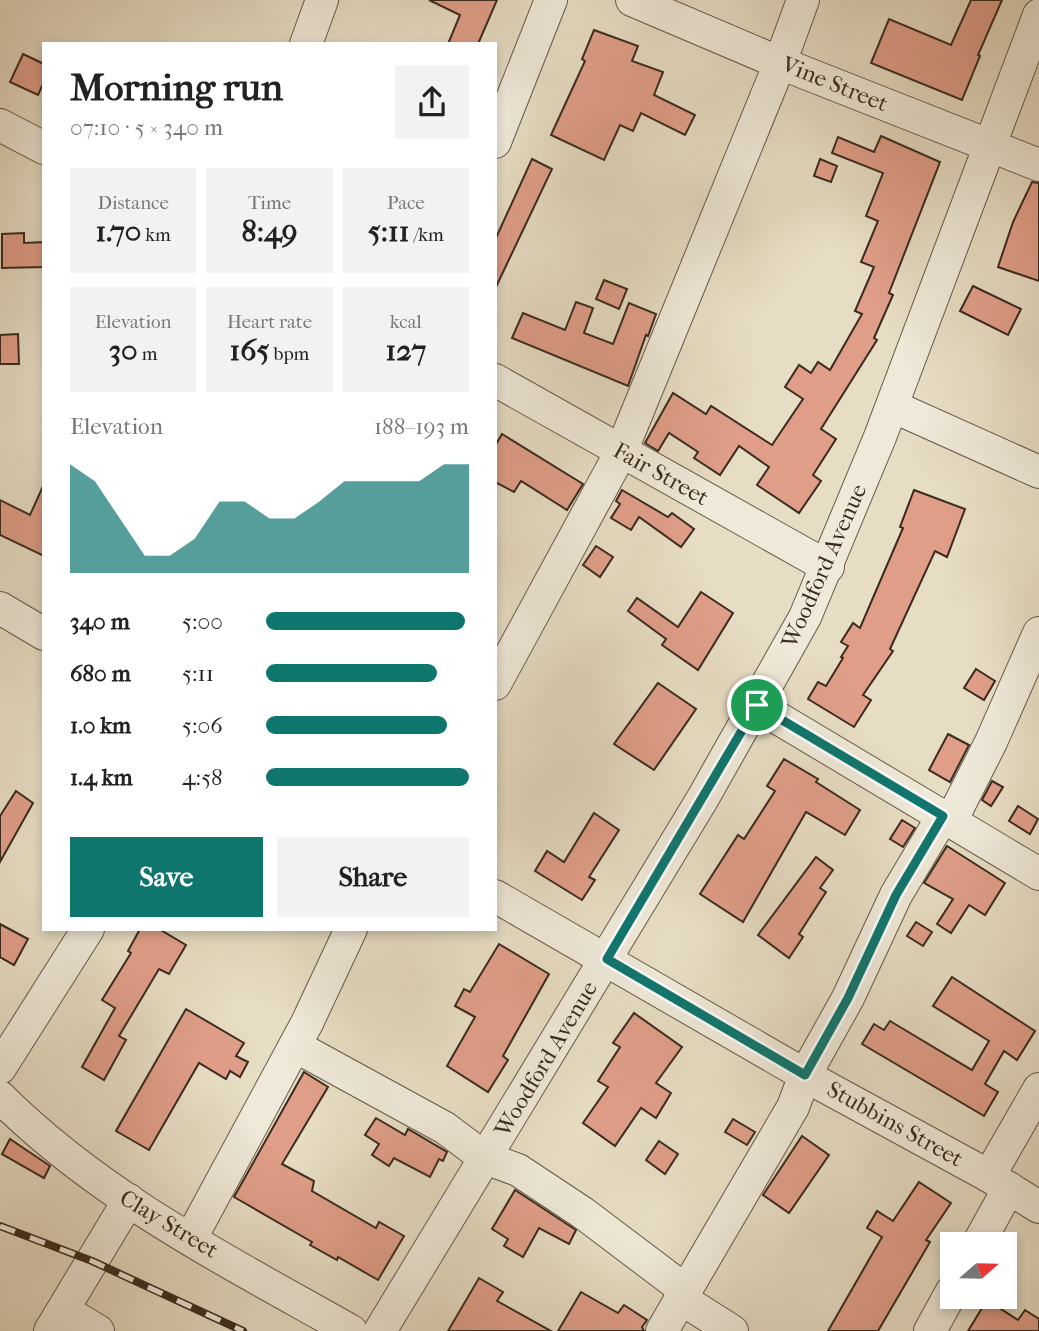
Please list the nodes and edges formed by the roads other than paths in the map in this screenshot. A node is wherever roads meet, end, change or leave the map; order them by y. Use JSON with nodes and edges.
{"nodes":[{"id":1,"x":321,"y":0,"type":"edge"},
{"id":2,"x":551,"y":0,"type":"edge"},
{"id":3,"x":632,"y":0,"type":"edge"},
{"id":4,"x":803,"y":0,"type":"edge"},
{"id":5,"x":1039,"y":15,"type":"edge"},
{"id":6,"x":307,"y":42,"type":"edge"},
{"id":7,"x":780,"y":62,"type":"junction"},
{"id":8,"x":0,"y":125,"type":"edge"},
{"id":9,"x":497,"y":137,"type":"edge"},
{"id":10,"x":989,"y":145,"type":"junction"},
{"id":11,"x":42,"y":147,"type":"edge"},
{"id":12,"x":1039,"y":165,"type":"edge"},
{"id":13,"x":497,"y":381,"type":"edge"},
{"id":14,"x":892,"y":406,"type":"junction"},
{"id":15,"x":621,"y":452,"type":"junction"},
{"id":16,"x":1039,"y":472,"type":"edge"},
{"id":17,"x":828,"y":568,"type":"junction"},
{"id":18,"x":1,"y":612,"type":"edge"},
{"id":19,"x":42,"y":633,"type":"edge"},
{"id":20,"x":1039,"y":633,"type":"edge"},
{"id":21,"x":497,"y":680,"type":"edge"},
{"id":22,"x":757,"y":705,"type":"junction"},
{"id":23,"x":947,"y":818,"type":"junction"},
{"id":24,"x":1039,"y":874,"type":"edge"},
{"id":25,"x":497,"y":897,"type":"edge"},
{"id":26,"x":87,"y":931,"type":"edge"},
{"id":27,"x":350,"y":931,"type":"edge"},
{"id":28,"x":607,"y":959,"type":"junction"},
{"id":29,"x":295,"y":1046,"type":"junction"},
{"id":30,"x":0,"y":1068,"type":"edge"},
{"id":31,"x":805,"y":1075,"type":"junction"},
{"id":32,"x":1039,"y":1089,"type":"edge"},
{"id":33,"x":0,"y":1097,"type":"edge"},
{"id":34,"x":485,"y":1158,"type":"junction"},
{"id":35,"x":999,"y":1182,"type":"junction"},
{"id":36,"x":128,"y":1200,"type":"junction"},
{"id":37,"x":1039,"y":1207,"type":"edge"},
{"id":38,"x":982,"y":1232,"type":"edge"},
{"id":39,"x":191,"y":1238,"type":"junction"},
{"id":40,"x":682,"y":1294,"type":"junction"},
{"id":41,"x":942,"y":1309,"type":"edge"},
{"id":42,"x":56,"y":1320,"type":"edge"},
{"id":43,"x":98,"y":1331,"type":"edge"},
{"id":44,"x":351,"y":1331,"type":"edge"},
{"id":45,"x":380,"y":1331,"type":"edge"},
{"id":46,"x":662,"y":1331,"type":"edge"},
{"id":47,"x":732,"y":1331,"type":"edge"},
{"id":48,"x":930,"y":1331,"type":"edge"}],
"edges":[{"from":1,"to":6,"type":"street"},
{"from":2,"to":9,"type":"street"},
{"from":3,"to":7,"type":"street","name":"Vine Street"},
{"from":4,"to":7,"type":"street"},
{"from":5,"to":10,"type":"street","name":"Woodford Avenue"},
{"from":7,"to":10,"type":"street","name":"Vine Street"},
{"from":7,"to":15,"type":"street"},
{"from":8,"to":11,"type":"street"},
{"from":10,"to":12,"type":"street","name":"Vine Street"},
{"from":10,"to":14,"type":"street","name":"Woodford Avenue"},
{"from":13,"to":15,"type":"street","name":"Fair Street"},
{"from":14,"to":16,"type":"street"},
{"from":14,"to":17,"type":"street","name":"Woodford Avenue"},
{"from":15,"to":17,"type":"street","name":"Fair Street"},
{"from":15,"to":21,"type":"street"},
{"from":17,"to":22,"type":"street","name":"Woodford Avenue"},
{"from":18,"to":19,"type":"street"},
{"from":20,"to":23,"type":"street"},
{"from":22,"to":23,"type":"street"},
{"from":22,"to":28,"type":"street","name":"Woodford Avenue"},
{"from":23,"to":24,"type":"street"},
{"from":23,"to":31,"type":"street"},
{"from":25,"to":28,"type":"street","name":"Stubbins Street"},
{"from":26,"to":30,"type":"street"},
{"from":27,"to":29,"type":"street"},
{"from":28,"to":31,"type":"street","name":"Stubbins Street"},
{"from":28,"to":34,"type":"street","name":"Woodford Avenue"},
{"from":29,"to":34,"type":"street"},
{"from":29,"to":39,"type":"street"},
{"from":31,"to":35,"type":"street","name":"Stubbins Street"},
{"from":31,"to":40,"type":"street"},
{"from":32,"to":35,"type":"street"},
{"from":33,"to":36,"type":"street","name":"Clay Street"},
{"from":34,"to":40,"type":"street"},
{"from":34,"to":45,"type":"street","name":"Woodford Avenue"},
{"from":35,"to":37,"type":"street","name":"Stubbins Street"},
{"from":35,"to":38,"type":"street"},
{"from":36,"to":39,"type":"street","name":"Clay Street"},
{"from":36,"to":42,"type":"street"},
{"from":39,"to":44,"type":"street","name":"Clay Street"},
{"from":40,"to":46,"type":"street"},
{"from":40,"to":47,"type":"street"},
{"from":41,"to":48,"type":"street"},
{"from":42,"to":43,"type":"street"}]}
